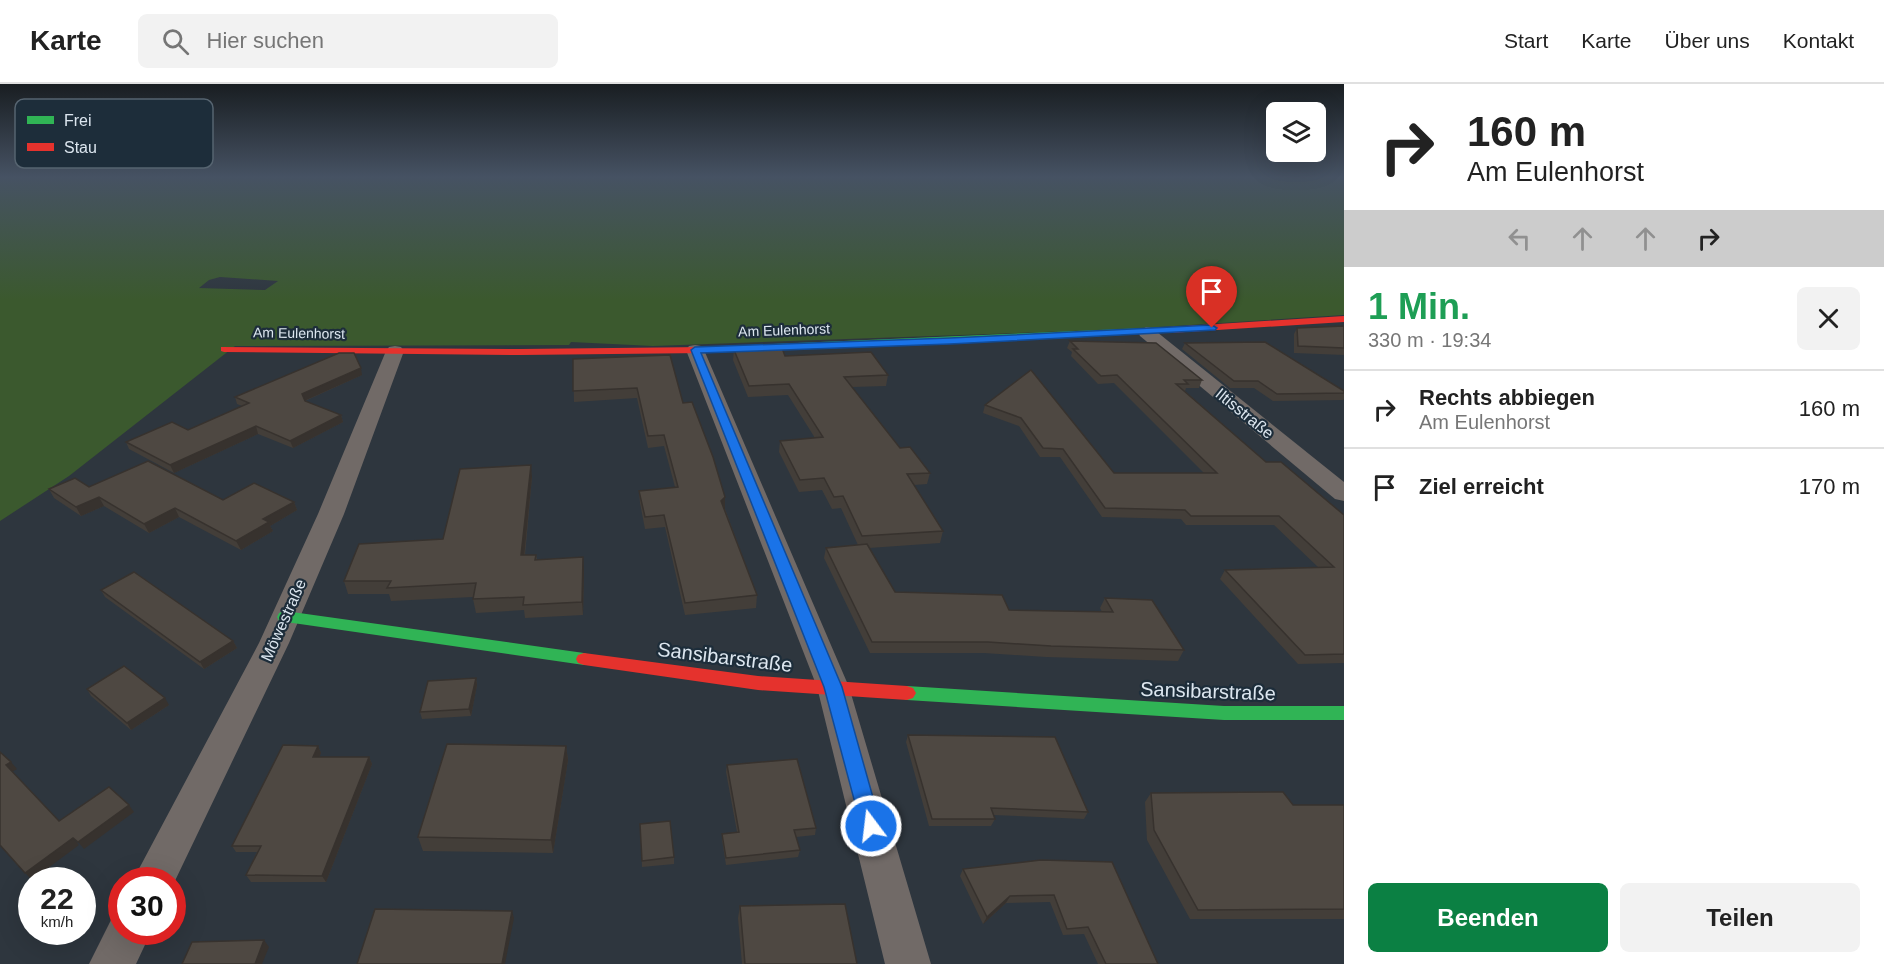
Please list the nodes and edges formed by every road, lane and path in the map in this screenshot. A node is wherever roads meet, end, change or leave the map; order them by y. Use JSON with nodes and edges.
{"nodes":[{"id":1,"x":1344,"y":319,"type":"edge"},
{"id":2,"x":1146,"y":332,"type":"junction"},
{"id":3,"x":224,"y":349,"type":"dead end"},
{"id":4,"x":695,"y":350,"type":"junction"},
{"id":5,"x":395,"y":351,"type":"junction"},
{"id":6,"x":1344,"y":494,"type":"edge"},
{"id":7,"x":285,"y":617,"type":"junction"},
{"id":8,"x":833,"y":687,"type":"junction"},
{"id":9,"x":1344,"y":713,"type":"edge"},
{"id":10,"x":161,"y":867,"type":"edge"},
{"id":11,"x":122,"y":945,"type":"edge"},
{"id":12,"x":112,"y":964,"type":"edge"},
{"id":13,"x":908,"y":964,"type":"edge"}],
"edges":[{"from":1,"to":2,"type":"street","name":"Am Eulenhorst"},
{"from":2,"to":4,"type":"street","name":"Am Eulenhorst"},
{"from":2,"to":6,"type":"street","name":"Iltisstraße"},
{"from":3,"to":5,"type":"street","name":"Am Eulenhorst"},
{"from":4,"to":5,"type":"street","name":"Am Eulenhorst"},
{"from":4,"to":8,"type":"street"},
{"from":5,"to":7,"type":"street","name":"Möwestraße"},
{"from":7,"to":8,"type":"street","name":"Sansibarstraße"},
{"from":7,"to":10,"type":"street","name":"Möwestraße"},
{"from":8,"to":9,"type":"street","name":"Sansibarstraße"},
{"from":8,"to":13,"type":"street"},
{"from":11,"to":12,"type":"street"}]}
